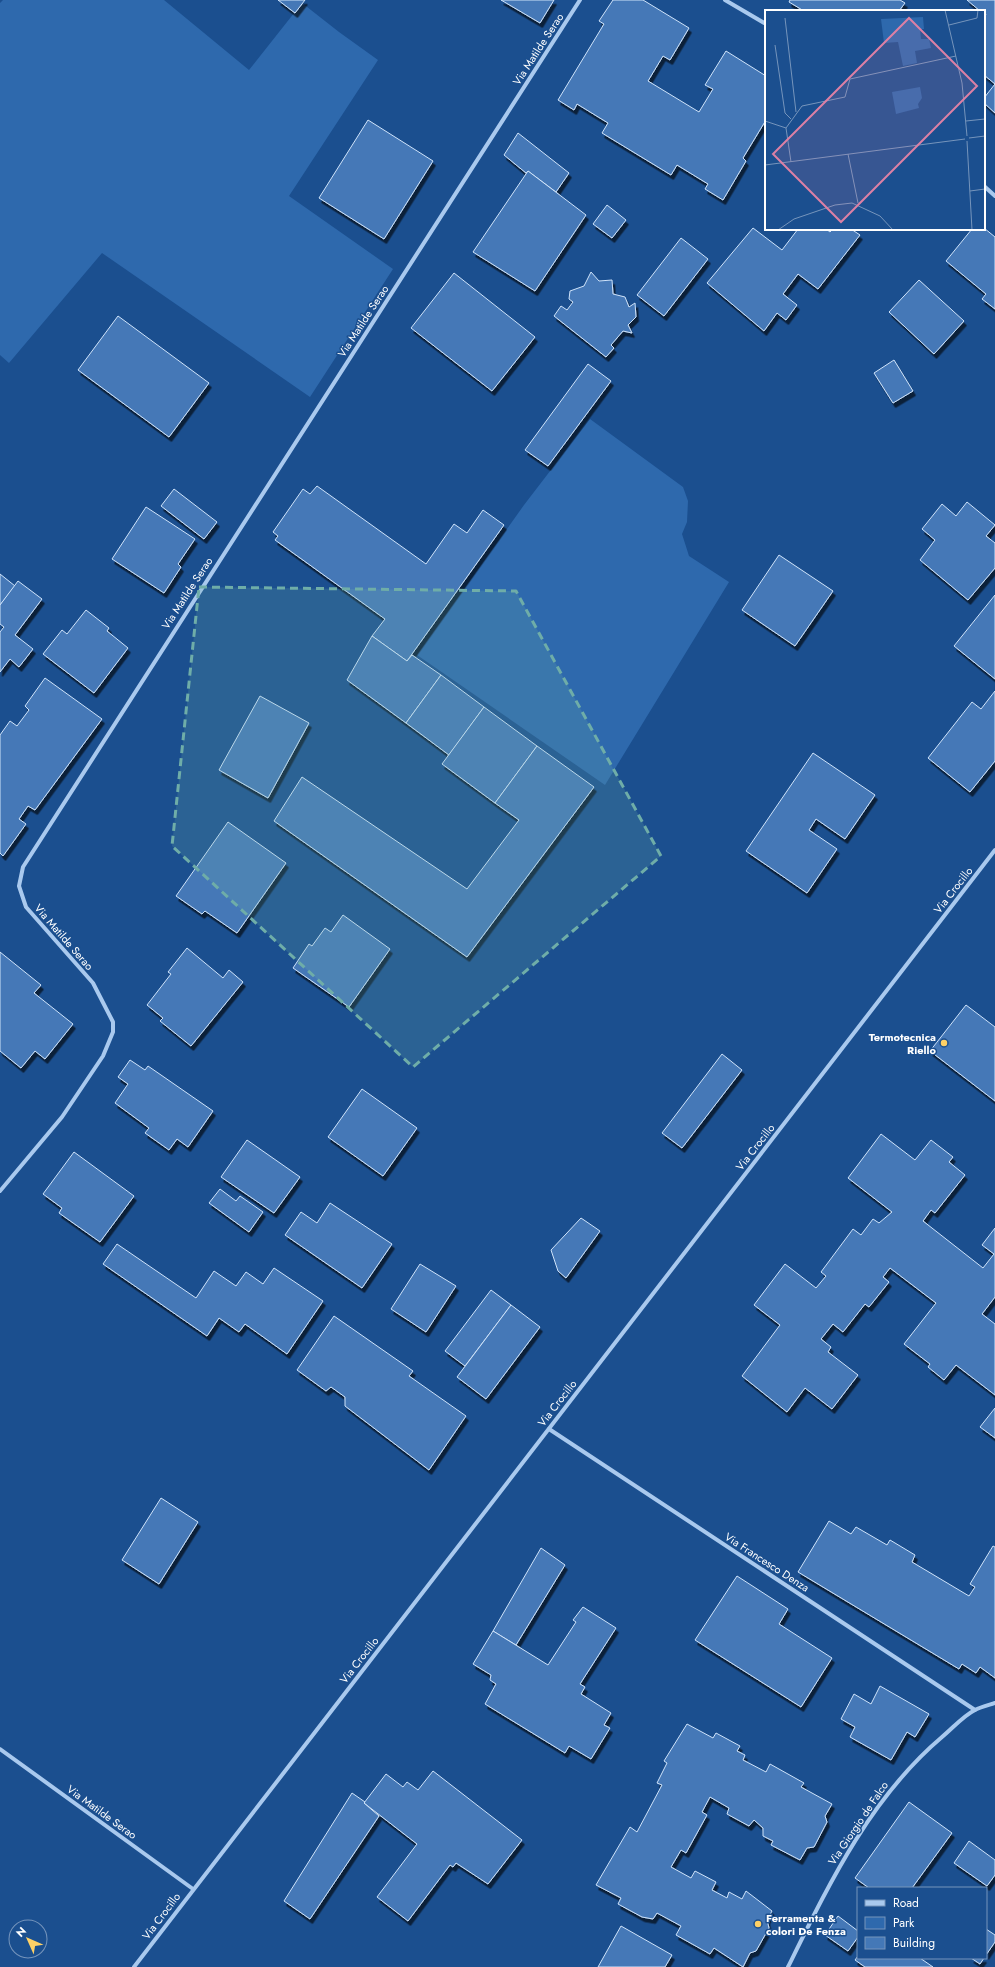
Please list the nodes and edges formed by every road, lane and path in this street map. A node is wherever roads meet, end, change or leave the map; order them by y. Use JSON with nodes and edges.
{"nodes":[{"id":1,"x":580,"y":0,"type":"edge"},
{"id":2,"x":725,"y":0,"type":"edge"},
{"id":3,"x":765,"y":23,"type":"edge"},
{"id":4,"x":985,"y":187,"type":"edge"},
{"id":5,"x":995,"y":196,"type":"edge"},
{"id":6,"x":995,"y":850,"type":"edge"},
{"id":7,"x":0,"y":1191,"type":"edge"},
{"id":8,"x":549,"y":1429,"type":"junction"},
{"id":9,"x":995,"y":1703,"type":"edge"},
{"id":10,"x":974,"y":1710,"type":"junction"},
{"id":11,"x":0,"y":1749,"type":"edge"},
{"id":12,"x":193,"y":1889,"type":"junction"},
{"id":13,"x":134,"y":1967,"type":"edge"},
{"id":14,"x":788,"y":1967,"type":"edge"}],
"edges":[{"from":1,"to":7,"type":"street","name":"Via Matilde Serao"},
{"from":2,"to":3,"type":"street"},
{"from":4,"to":5,"type":"street"},
{"from":6,"to":8,"type":"street","name":"Via Crocillo"},
{"from":8,"to":10,"type":"street","name":"Via Francesco Denza"},
{"from":8,"to":12,"type":"street","name":"Via Crocillo"},
{"from":9,"to":10,"type":"street","name":"Via Giorgio de Falco"},
{"from":10,"to":14,"type":"street","name":"Via Giorgio de Falco"},
{"from":11,"to":12,"type":"street","name":"Via Matilde Serao"},
{"from":12,"to":13,"type":"street","name":"Via Crocillo"}]}
